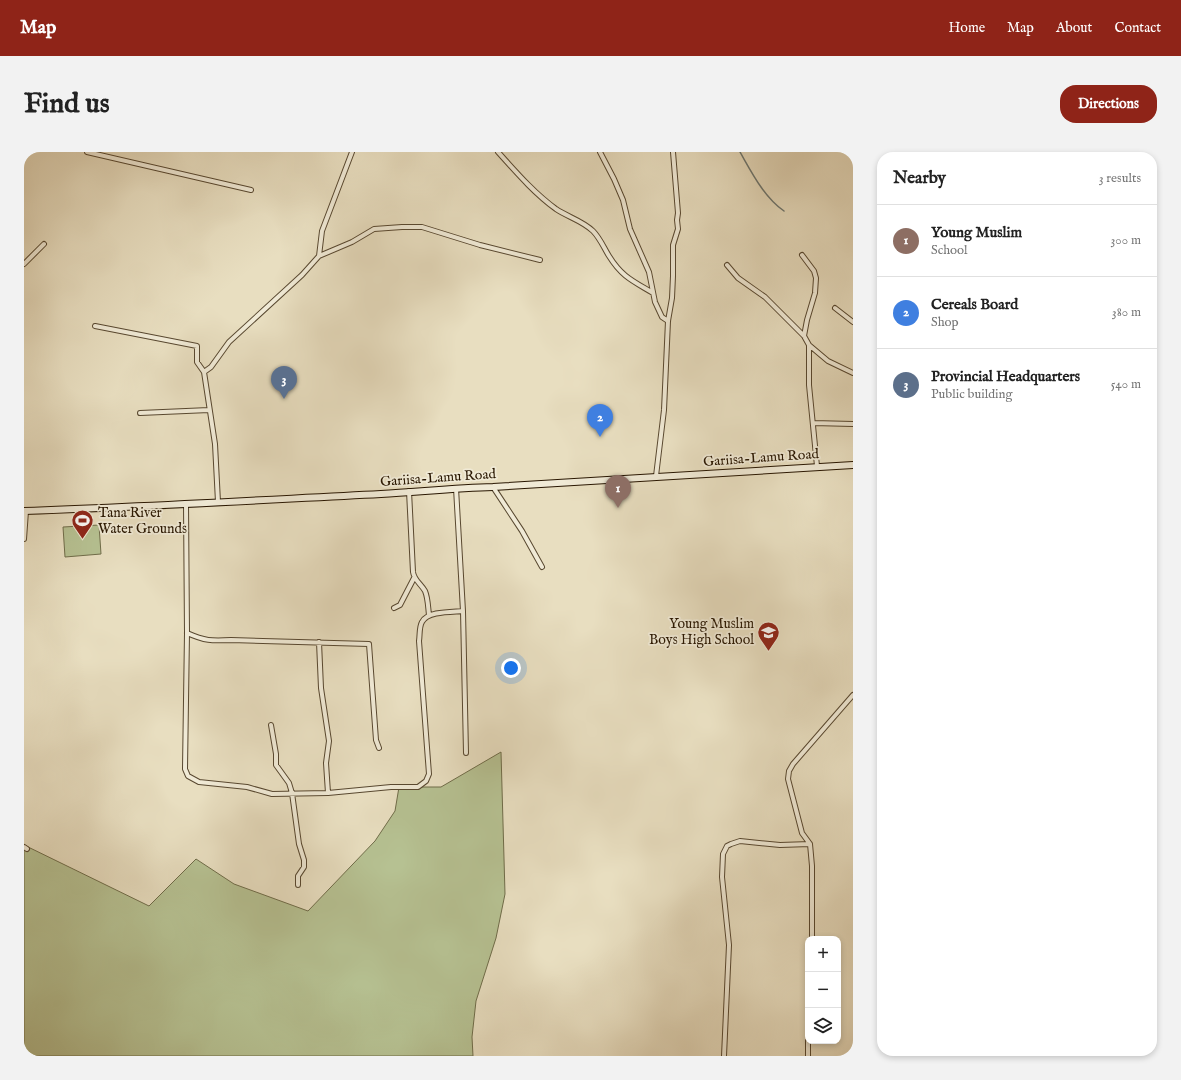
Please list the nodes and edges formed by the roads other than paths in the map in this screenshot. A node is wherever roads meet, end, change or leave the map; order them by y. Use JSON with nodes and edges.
{"nodes":[{"id":1,"x":87,"y":152,"type":"edge"},
{"id":2,"x":352,"y":152,"type":"edge"},
{"id":3,"x":498,"y":152,"type":"edge"},
{"id":4,"x":600,"y":152,"type":"edge"},
{"id":5,"x":673,"y":152,"type":"edge"},
{"id":6,"x":251,"y":190,"type":"dead end"},
{"id":7,"x":44,"y":244,"type":"dead end"},
{"id":8,"x":802,"y":255,"type":"dead end"},
{"id":9,"x":319,"y":256,"type":"junction"},
{"id":10,"x":540,"y":260,"type":"dead end"},
{"id":11,"x":24,"y":264,"type":"edge"},
{"id":12,"x":727,"y":265,"type":"dead end"},
{"id":13,"x":653,"y":293,"type":"junction"},
{"id":14,"x":835,"y":308,"type":"dead end"},
{"id":15,"x":668,"y":321,"type":"junction"},
{"id":16,"x":853,"y":322,"type":"edge"},
{"id":17,"x":95,"y":326,"type":"dead end"},
{"id":18,"x":804,"y":336,"type":"junction"},
{"id":19,"x":808,"y":345,"type":"junction"},
{"id":20,"x":204,"y":372,"type":"junction"},
{"id":21,"x":853,"y":373,"type":"edge"},
{"id":22,"x":210,"y":410,"type":"junction"},
{"id":23,"x":140,"y":412,"type":"dead end"},
{"id":24,"x":813,"y":423,"type":"junction"},
{"id":25,"x":853,"y":424,"type":"edge"},
{"id":26,"x":853,"y":465,"type":"edge"},
{"id":27,"x":817,"y":466,"type":"junction"},
{"id":28,"x":656,"y":476,"type":"junction"},
{"id":29,"x":493,"y":487,"type":"junction"},
{"id":30,"x":456,"y":488,"type":"junction"},
{"id":31,"x":409,"y":491,"type":"junction"},
{"id":32,"x":218,"y":502,"type":"junction"},
{"id":33,"x":186,"y":504,"type":"junction"},
{"id":34,"x":25,"y":511,"type":"edge"},
{"id":35,"x":24,"y":539,"type":"edge"},
{"id":36,"x":542,"y":567,"type":"dead end"},
{"id":37,"x":414,"y":578,"type":"junction"},
{"id":38,"x":394,"y":608,"type":"dead end"},
{"id":39,"x":463,"y":611,"type":"junction"},
{"id":40,"x":429,"y":614,"type":"junction"},
{"id":41,"x":187,"y":633,"type":"junction"},
{"id":42,"x":319,"y":642,"type":"junction"},
{"id":43,"x":853,"y":695,"type":"edge"},
{"id":44,"x":271,"y":725,"type":"dead end"},
{"id":45,"x":379,"y":748,"type":"dead end"},
{"id":46,"x":466,"y":753,"type":"dead end"},
{"id":47,"x":328,"y":792,"type":"junction"},
{"id":48,"x":292,"y":793,"type":"junction"},
{"id":49,"x":810,"y":844,"type":"junction"},
{"id":50,"x":298,"y":885,"type":"dead end"},
{"id":51,"x":812,"y":936,"type":"edge"},
{"id":52,"x":808,"y":1044,"type":"edge"},
{"id":53,"x":724,"y":1056,"type":"edge"},
{"id":54,"x":808,"y":1056,"type":"edge"}],
"edges":[{"from":1,"to":6,"type":"street"},
{"from":2,"to":9,"type":"street"},
{"from":3,"to":13,"type":"street"},
{"from":4,"to":13,"type":"street"},
{"from":5,"to":15,"type":"street"},
{"from":7,"to":11,"type":"street"},
{"from":8,"to":18,"type":"street"},
{"from":9,"to":10,"type":"street"},
{"from":9,"to":20,"type":"street"},
{"from":12,"to":18,"type":"street"},
{"from":13,"to":15,"type":"street"},
{"from":14,"to":16,"type":"street"},
{"from":15,"to":28,"type":"street"},
{"from":17,"to":20,"type":"street"},
{"from":18,"to":19,"type":"street"},
{"from":19,"to":21,"type":"street"},
{"from":19,"to":24,"type":"street"},
{"from":20,"to":22,"type":"street"},
{"from":22,"to":23,"type":"street"},
{"from":22,"to":32,"type":"street"},
{"from":24,"to":25,"type":"street"},
{"from":24,"to":27,"type":"street"},
{"from":26,"to":27,"type":"street","name":"Gariisa-Lamu Road"},
{"from":27,"to":28,"type":"street","name":"Gariisa-Lamu Road"},
{"from":28,"to":29,"type":"street","name":"Gariisa-Lamu Road"},
{"from":29,"to":30,"type":"street","name":"Gariisa-Lamu Road"},
{"from":29,"to":36,"type":"street"},
{"from":30,"to":31,"type":"street","name":"Gariisa-Lamu Road"},
{"from":30,"to":39,"type":"street"},
{"from":31,"to":32,"type":"street","name":"Gariisa-Lamu Road"},
{"from":31,"to":37,"type":"street"},
{"from":32,"to":33,"type":"street","name":"Gariisa-Lamu Road"},
{"from":33,"to":34,"type":"street","name":"Gariisa-Lamu Road"},
{"from":33,"to":41,"type":"street"},
{"from":34,"to":35,"type":"street"},
{"from":37,"to":38,"type":"street"},
{"from":37,"to":40,"type":"street"},
{"from":39,"to":40,"type":"street"},
{"from":39,"to":46,"type":"street"},
{"from":40,"to":47,"type":"street"},
{"from":41,"to":42,"type":"street"},
{"from":41,"to":48,"type":"street"},
{"from":42,"to":45,"type":"street"},
{"from":42,"to":47,"type":"street"},
{"from":43,"to":49,"type":"street"},
{"from":44,"to":48,"type":"street"},
{"from":47,"to":48,"type":"street"},
{"from":48,"to":50,"type":"street"},
{"from":49,"to":51,"type":"street"},
{"from":49,"to":53,"type":"street"},
{"from":52,"to":54,"type":"street"}]}
